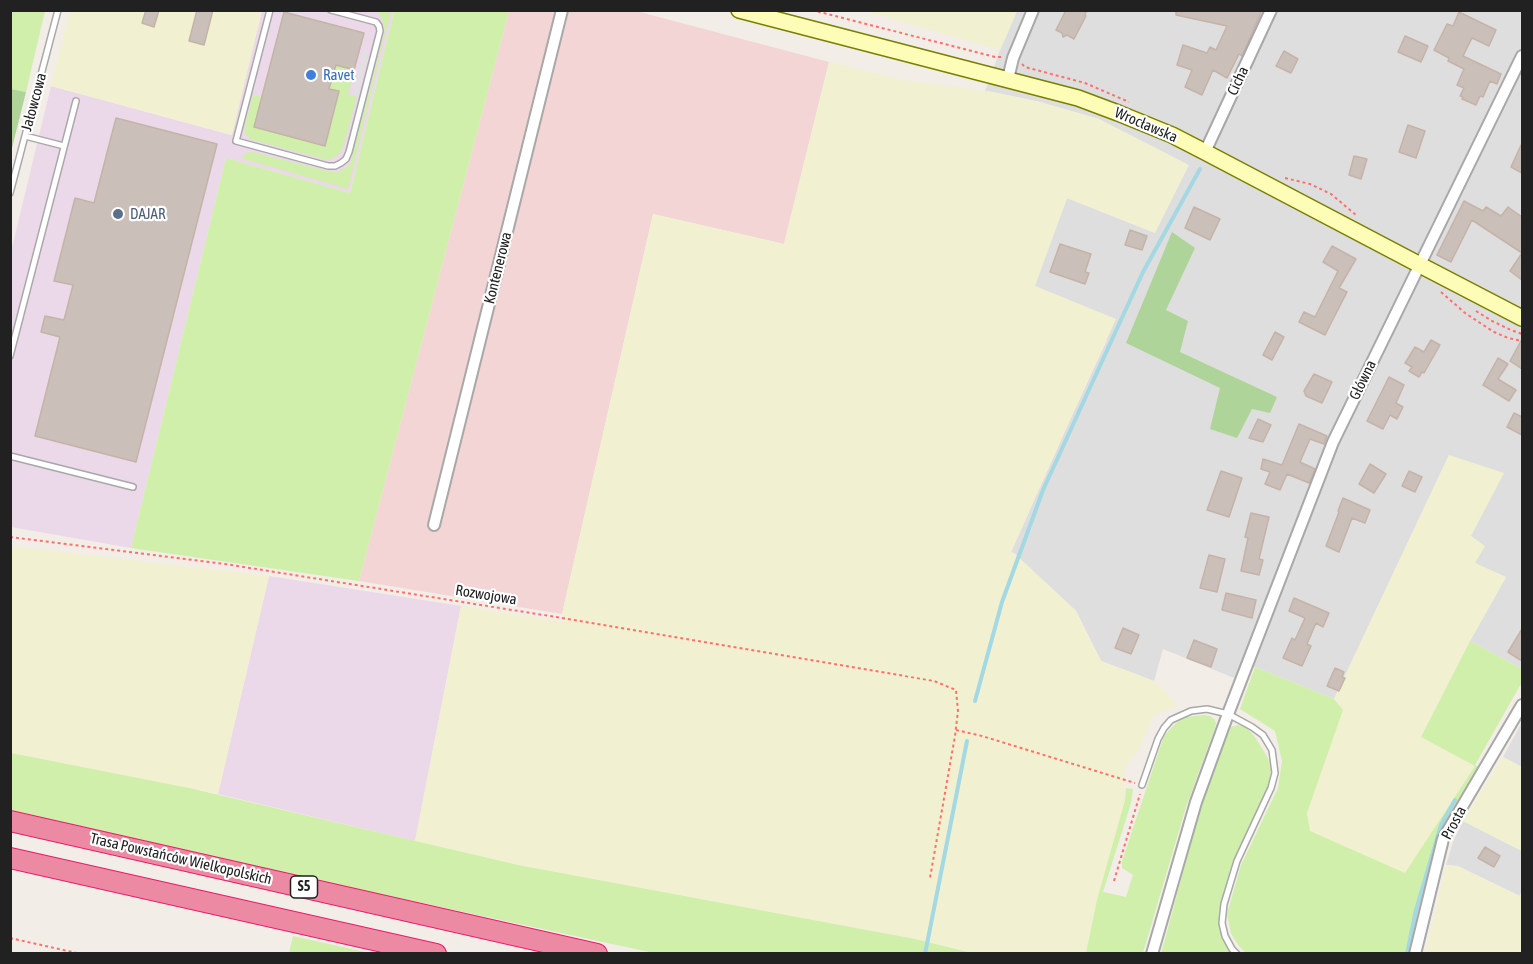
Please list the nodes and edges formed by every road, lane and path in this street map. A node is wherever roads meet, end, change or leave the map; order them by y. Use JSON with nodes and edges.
{"nodes":[{"id":1,"x":58,"y":10,"type":"edge"},
{"id":2,"x":270,"y":10,"type":"edge"},
{"id":3,"x":331,"y":10,"type":"edge"},
{"id":4,"x":562,"y":10,"type":"edge"},
{"id":5,"x":739,"y":10,"type":"edge"},
{"id":6,"x":1033,"y":10,"type":"edge"},
{"id":7,"x":1270,"y":10,"type":"edge"},
{"id":8,"x":339,"y":11,"type":"edge"},
{"id":9,"x":1522,"y":56,"type":"edge"},
{"id":10,"x":1008,"y":80,"type":"junction"},
{"id":11,"x":76,"y":101,"type":"dead end"},
{"id":12,"x":25,"y":136,"type":"junction"},
{"id":13,"x":64,"y":146,"type":"junction"},
{"id":14,"x":1205,"y":152,"type":"junction"},
{"id":15,"x":10,"y":193,"type":"edge"},
{"id":16,"x":1420,"y":266,"type":"junction"},
{"id":17,"x":1438,"y":290,"type":"dead end"},
{"id":18,"x":1522,"y":318,"type":"edge"},
{"id":19,"x":1522,"y":340,"type":"edge"},
{"id":20,"x":10,"y":356,"type":"edge"},
{"id":21,"x":10,"y":456,"type":"edge"},
{"id":22,"x":133,"y":487,"type":"dead end"},
{"id":23,"x":434,"y":525,"type":"dead end"},
{"id":24,"x":10,"y":537,"type":"edge"},
{"id":25,"x":1522,"y":705,"type":"edge"},
{"id":26,"x":1228,"y":714,"type":"junction"},
{"id":27,"x":956,"y":730,"type":"junction"},
{"id":28,"x":1142,"y":785,"type":"junction"},
{"id":29,"x":10,"y":821,"type":"edge"},
{"id":30,"x":10,"y":858,"type":"edge"},
{"id":31,"x":930,"y":878,"type":"dead end"},
{"id":32,"x":1114,"y":881,"type":"dead end"},
{"id":33,"x":10,"y":938,"type":"edge"},
{"id":34,"x":81,"y":954,"type":"edge"},
{"id":35,"x":436,"y":954,"type":"edge"},
{"id":36,"x":597,"y":954,"type":"edge"},
{"id":37,"x":1152,"y":954,"type":"edge"},
{"id":38,"x":1237,"y":954,"type":"edge"},
{"id":39,"x":1415,"y":954,"type":"edge"}],
"edges":[{"from":1,"to":12,"type":"lane","name":"Jałowcowa"},
{"from":2,"to":8,"type":"lane"},
{"from":3,"to":8,"type":"lane"},
{"from":4,"to":23,"type":"street","name":"Kontenerowa"},
{"from":5,"to":10,"type":"main road","name":"Wrocławska"},
{"from":6,"to":10,"type":"street"},
{"from":7,"to":14,"type":"street","name":"Cicha"},
{"from":9,"to":16,"type":"street","name":"Główna"},
{"from":10,"to":14,"type":"main road","name":"Wrocławska"},
{"from":11,"to":13,"type":"lane"},
{"from":12,"to":13,"type":"lane"},
{"from":12,"to":15,"type":"lane","name":"Jałowcowa"},
{"from":13,"to":20,"type":"lane"},
{"from":14,"to":16,"type":"main road","name":"Wrocławska"},
{"from":16,"to":18,"type":"main road","name":"Wrocławska"},
{"from":16,"to":26,"type":"street","name":"Główna"},
{"from":17,"to":19,"type":"path"},
{"from":21,"to":22,"type":"lane"},
{"from":24,"to":27,"type":"path","name":"Rozwojowa"},
{"from":25,"to":39,"type":"street","name":"Prosta"},
{"from":26,"to":28,"type":"lane"},
{"from":26,"to":37,"type":"street","name":"Główna"},
{"from":26,"to":38,"type":"lane"},
{"from":27,"to":28,"type":"path"},
{"from":27,"to":31,"type":"path"},
{"from":28,"to":32,"type":"path"},
{"from":29,"to":36,"type":"highway","name":"Trasa Powstańców Wielkopolskich","number":"S5"},
{"from":30,"to":35,"type":"highway","number":"S5"},
{"from":33,"to":34,"type":"path"}]}
